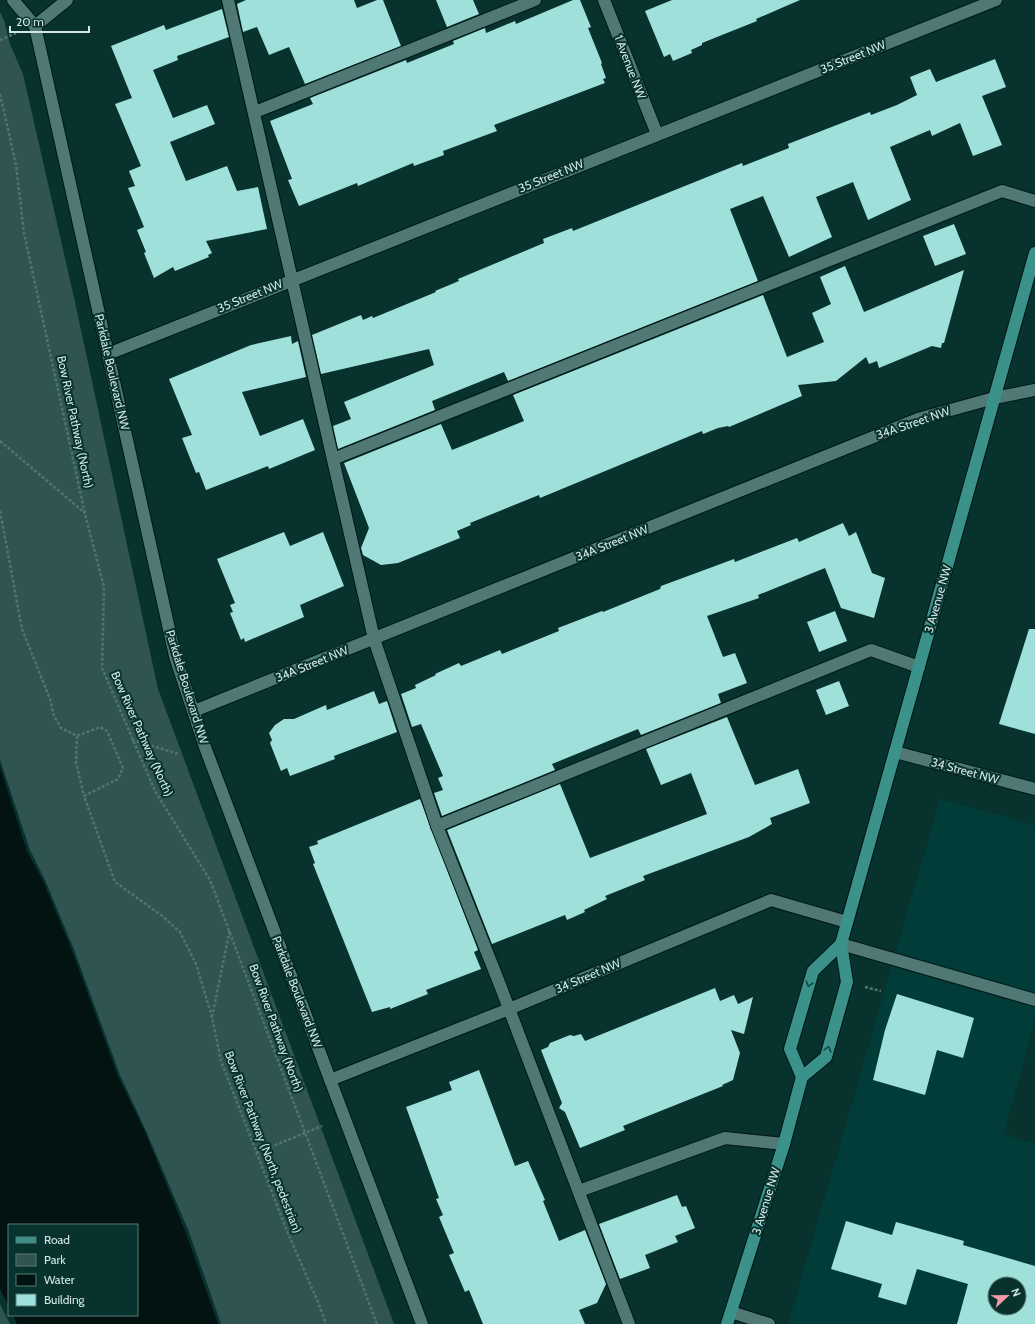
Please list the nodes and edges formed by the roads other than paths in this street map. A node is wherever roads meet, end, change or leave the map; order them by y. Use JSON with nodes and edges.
{"nodes":[{"id":1,"x":13,"y":0,"type":"edge"},
{"id":2,"x":67,"y":0,"type":"edge"},
{"id":3,"x":228,"y":0,"type":"edge"},
{"id":4,"x":535,"y":0,"type":"edge"},
{"id":5,"x":604,"y":0,"type":"edge"},
{"id":6,"x":996,"y":0,"type":"edge"},
{"id":7,"x":35,"y":26,"type":"junction"},
{"id":8,"x":255,"y":112,"type":"junction"},
{"id":9,"x":657,"y":134,"type":"junction"},
{"id":10,"x":1035,"y":201,"type":"edge"},
{"id":11,"x":1035,"y":253,"type":"edge"},
{"id":12,"x":291,"y":280,"type":"junction"},
{"id":13,"x":108,"y":354,"type":"junction"},
{"id":14,"x":1035,"y":390,"type":"edge"},
{"id":15,"x":994,"y":398,"type":"junction"},
{"id":16,"x":333,"y":459,"type":"junction"},
{"id":17,"x":374,"y":639,"type":"junction"},
{"id":18,"x":919,"y":667,"type":"junction"},
{"id":19,"x":194,"y":712,"type":"junction"},
{"id":20,"x":895,"y":752,"type":"junction"},
{"id":21,"x":1035,"y":789,"type":"edge"},
{"id":22,"x":437,"y":826,"type":"junction"},
{"id":23,"x":848,"y":922,"type":"junction"},
{"id":24,"x":841,"y":944,"type":"junction"},
{"id":25,"x":1035,"y":1000,"type":"edge"},
{"id":26,"x":509,"y":1009,"type":"junction"},
{"id":27,"x":802,"y":1077,"type":"junction"},
{"id":28,"x":330,"y":1080,"type":"junction"},
{"id":29,"x":784,"y":1144,"type":"junction"},
{"id":30,"x":579,"y":1192,"type":"junction"},
{"id":31,"x":729,"y":1318,"type":"edge"},
{"id":32,"x":422,"y":1324,"type":"edge"},
{"id":33,"x":629,"y":1324,"type":"edge"},
{"id":34,"x":739,"y":1324,"type":"edge"},
{"id":35,"x":769,"y":1324,"type":"edge"}],
"edges":[{"from":1,"to":7,"type":"street"},
{"from":2,"to":7,"type":"street"},
{"from":3,"to":8,"type":"street"},
{"from":4,"to":8,"type":"street"},
{"from":5,"to":9,"type":"street","name":"1 Avenue NW"},
{"from":6,"to":9,"type":"street","name":"35 Street NW"},
{"from":7,"to":13,"type":"street","name":"Parkdale Boulevard NW"},
{"from":8,"to":12,"type":"street"},
{"from":9,"to":12,"type":"street","name":"35 Street NW"},
{"from":10,"to":16,"type":"street"},
{"from":11,"to":15,"type":"main road","name":"3 Avenue NW"},
{"from":12,"to":13,"type":"street","name":"35 Street NW"},
{"from":12,"to":16,"type":"street"},
{"from":13,"to":19,"type":"street","name":"Parkdale Boulevard NW"},
{"from":14,"to":15,"type":"street","name":"34A Street NW"},
{"from":15,"to":17,"type":"street","name":"34A Street NW"},
{"from":15,"to":18,"type":"main road","name":"3 Avenue NW"},
{"from":16,"to":17,"type":"street"},
{"from":17,"to":19,"type":"street","name":"34A Street NW"},
{"from":17,"to":22,"type":"street"},
{"from":18,"to":20,"type":"main road","name":"3 Avenue NW"},
{"from":18,"to":22,"type":"street"},
{"from":19,"to":28,"type":"street","name":"Parkdale Boulevard NW"},
{"from":20,"to":21,"type":"street","name":"34 Street NW"},
{"from":20,"to":23,"type":"main road","name":"3 Avenue NW"},
{"from":22,"to":26,"type":"street"},
{"from":23,"to":24,"type":"main road","name":"3 Avenue NW"},
{"from":23,"to":26,"type":"street","name":"34 Street NW"},
{"from":24,"to":25,"type":"street"},
{"from":27,"to":24,"type":"main road","name":"3 Avenue NW","one_way":true},
{"from":24,"to":27,"type":"main road","name":"3 Avenue NW","one_way":true},
{"from":26,"to":28,"type":"street","name":"34 Street NW"},
{"from":26,"to":30,"type":"street"},
{"from":27,"to":29,"type":"main road","name":"3 Avenue NW"},
{"from":28,"to":32,"type":"street","name":"Parkdale Boulevard NW"},
{"from":29,"to":30,"type":"street"},
{"from":29,"to":31,"type":"main road","name":"3 Avenue NW"},
{"from":30,"to":33,"type":"street"},
{"from":31,"to":34,"type":"street"},
{"from":31,"to":35,"type":"street"}]}
